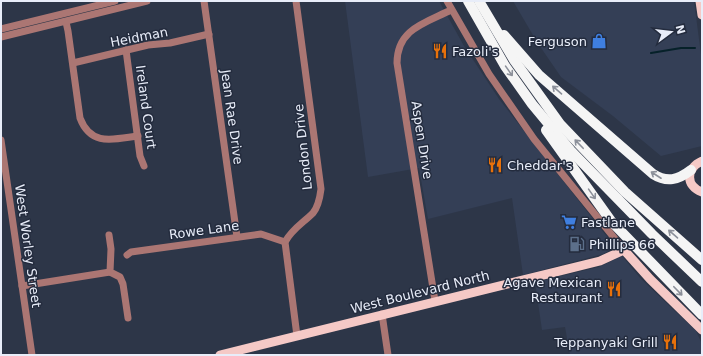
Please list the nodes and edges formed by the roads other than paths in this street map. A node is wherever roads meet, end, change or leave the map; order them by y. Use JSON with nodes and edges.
{"nodes":[{"id":1,"x":115,"y":1,"type":"edge"},
{"id":2,"x":147,"y":1,"type":"edge"},
{"id":3,"x":204,"y":1,"type":"edge"},
{"id":4,"x":296,"y":1,"type":"edge"},
{"id":5,"x":447,"y":1,"type":"edge"},
{"id":6,"x":468,"y":1,"type":"edge"},
{"id":7,"x":479,"y":1,"type":"edge"},
{"id":8,"x":700,"y":1,"type":"edge"},
{"id":9,"x":451,"y":10,"type":"junction"},
{"id":10,"x":702,"y":15,"type":"edge"},
{"id":11,"x":490,"y":19,"type":"junction"},
{"id":12,"x":66,"y":22,"type":"junction"},
{"id":13,"x":1,"y":29,"type":"edge"},
{"id":14,"x":209,"y":34,"type":"junction"},
{"id":15,"x":1,"y":38,"type":"edge"},
{"id":16,"x":126,"y":50,"type":"junction"},
{"id":17,"x":73,"y":63,"type":"junction"},
{"id":18,"x":532,"y":104,"type":"junction"},
{"id":19,"x":138,"y":136,"type":"junction"},
{"id":20,"x":1,"y":140,"type":"edge"},
{"id":21,"x":702,"y":161,"type":"edge"},
{"id":22,"x":144,"y":166,"type":"dead end"},
{"id":23,"x":691,"y":170,"type":"junction"},
{"id":24,"x":701,"y":192,"type":"edge"},
{"id":25,"x":109,"y":235,"type":"dead end"},
{"id":26,"x":237,"y":237,"type":"junction"},
{"id":27,"x":285,"y":242,"type":"junction"},
{"id":28,"x":624,"y":250,"type":"junction"},
{"id":29,"x":127,"y":255,"type":"dead end"},
{"id":30,"x":702,"y":260,"type":"edge"},
{"id":31,"x":110,"y":272,"type":"junction"},
{"id":32,"x":702,"y":282,"type":"edge"},
{"id":33,"x":22,"y":286,"type":"junction"},
{"id":34,"x":435,"y":301,"type":"junction"},
{"id":35,"x":382,"y":314,"type":"junction"},
{"id":36,"x":702,"y":315,"type":"edge"},
{"id":37,"x":128,"y":318,"type":"dead end"},
{"id":38,"x":702,"y":330,"type":"edge"},
{"id":39,"x":297,"y":336,"type":"junction"},
{"id":40,"x":32,"y":355,"type":"edge"},
{"id":41,"x":220,"y":355,"type":"edge"},
{"id":42,"x":388,"y":355,"type":"edge"}],
"edges":[{"from":1,"to":13,"type":"street"},
{"from":2,"to":12,"type":"street"},
{"from":3,"to":14,"type":"street","name":"Jean Rae Drive"},
{"from":4,"to":27,"type":"street","name":"London Drive"},
{"from":5,"to":9,"type":"street"},
{"from":6,"to":18,"type":"highway","one_way":true},
{"from":7,"to":11,"type":"highway"},
{"from":8,"to":10,"type":"main road"},
{"from":9,"to":28,"type":"street"},
{"from":9,"to":34,"type":"street","name":"Aspen Drive"},
{"from":23,"to":11,"type":"highway","one_way":true},
{"from":30,"to":11,"type":"highway","one_way":true},
{"from":12,"to":15,"type":"street"},
{"from":12,"to":17,"type":"street"},
{"from":14,"to":16,"type":"street","name":"Heidman"},
{"from":14,"to":26,"type":"street","name":"Jean Rae Drive"},
{"from":16,"to":17,"type":"street","name":"Heidman"},
{"from":16,"to":19,"type":"street","name":"Ireland Court"},
{"from":17,"to":19,"type":"street"},
{"from":18,"to":32,"type":"highway"},
{"from":18,"to":36,"type":"highway","one_way":true},
{"from":19,"to":22,"type":"street","name":"Ireland Court"},
{"from":20,"to":33,"type":"street","name":"West Worley Street"},
{"from":21,"to":23,"type":"main road"},
{"from":23,"to":24,"type":"main road"},
{"from":25,"to":31,"type":"street"},
{"from":26,"to":27,"type":"street","name":"Rowe Lane"},
{"from":26,"to":29,"type":"street","name":"Rowe Lane"},
{"from":27,"to":39,"type":"street"},
{"from":28,"to":34,"type":"main road","name":"West Boulevard North"},
{"from":28,"to":38,"type":"main road"},
{"from":31,"to":33,"type":"street"},
{"from":31,"to":37,"type":"street"},
{"from":33,"to":40,"type":"street","name":"West Worley Street"},
{"from":34,"to":35,"type":"main road","name":"West Boulevard North"},
{"from":35,"to":39,"type":"main road","name":"West Boulevard North"},
{"from":35,"to":42,"type":"street"},
{"from":39,"to":41,"type":"main road","name":"West Boulevard North"}]}
